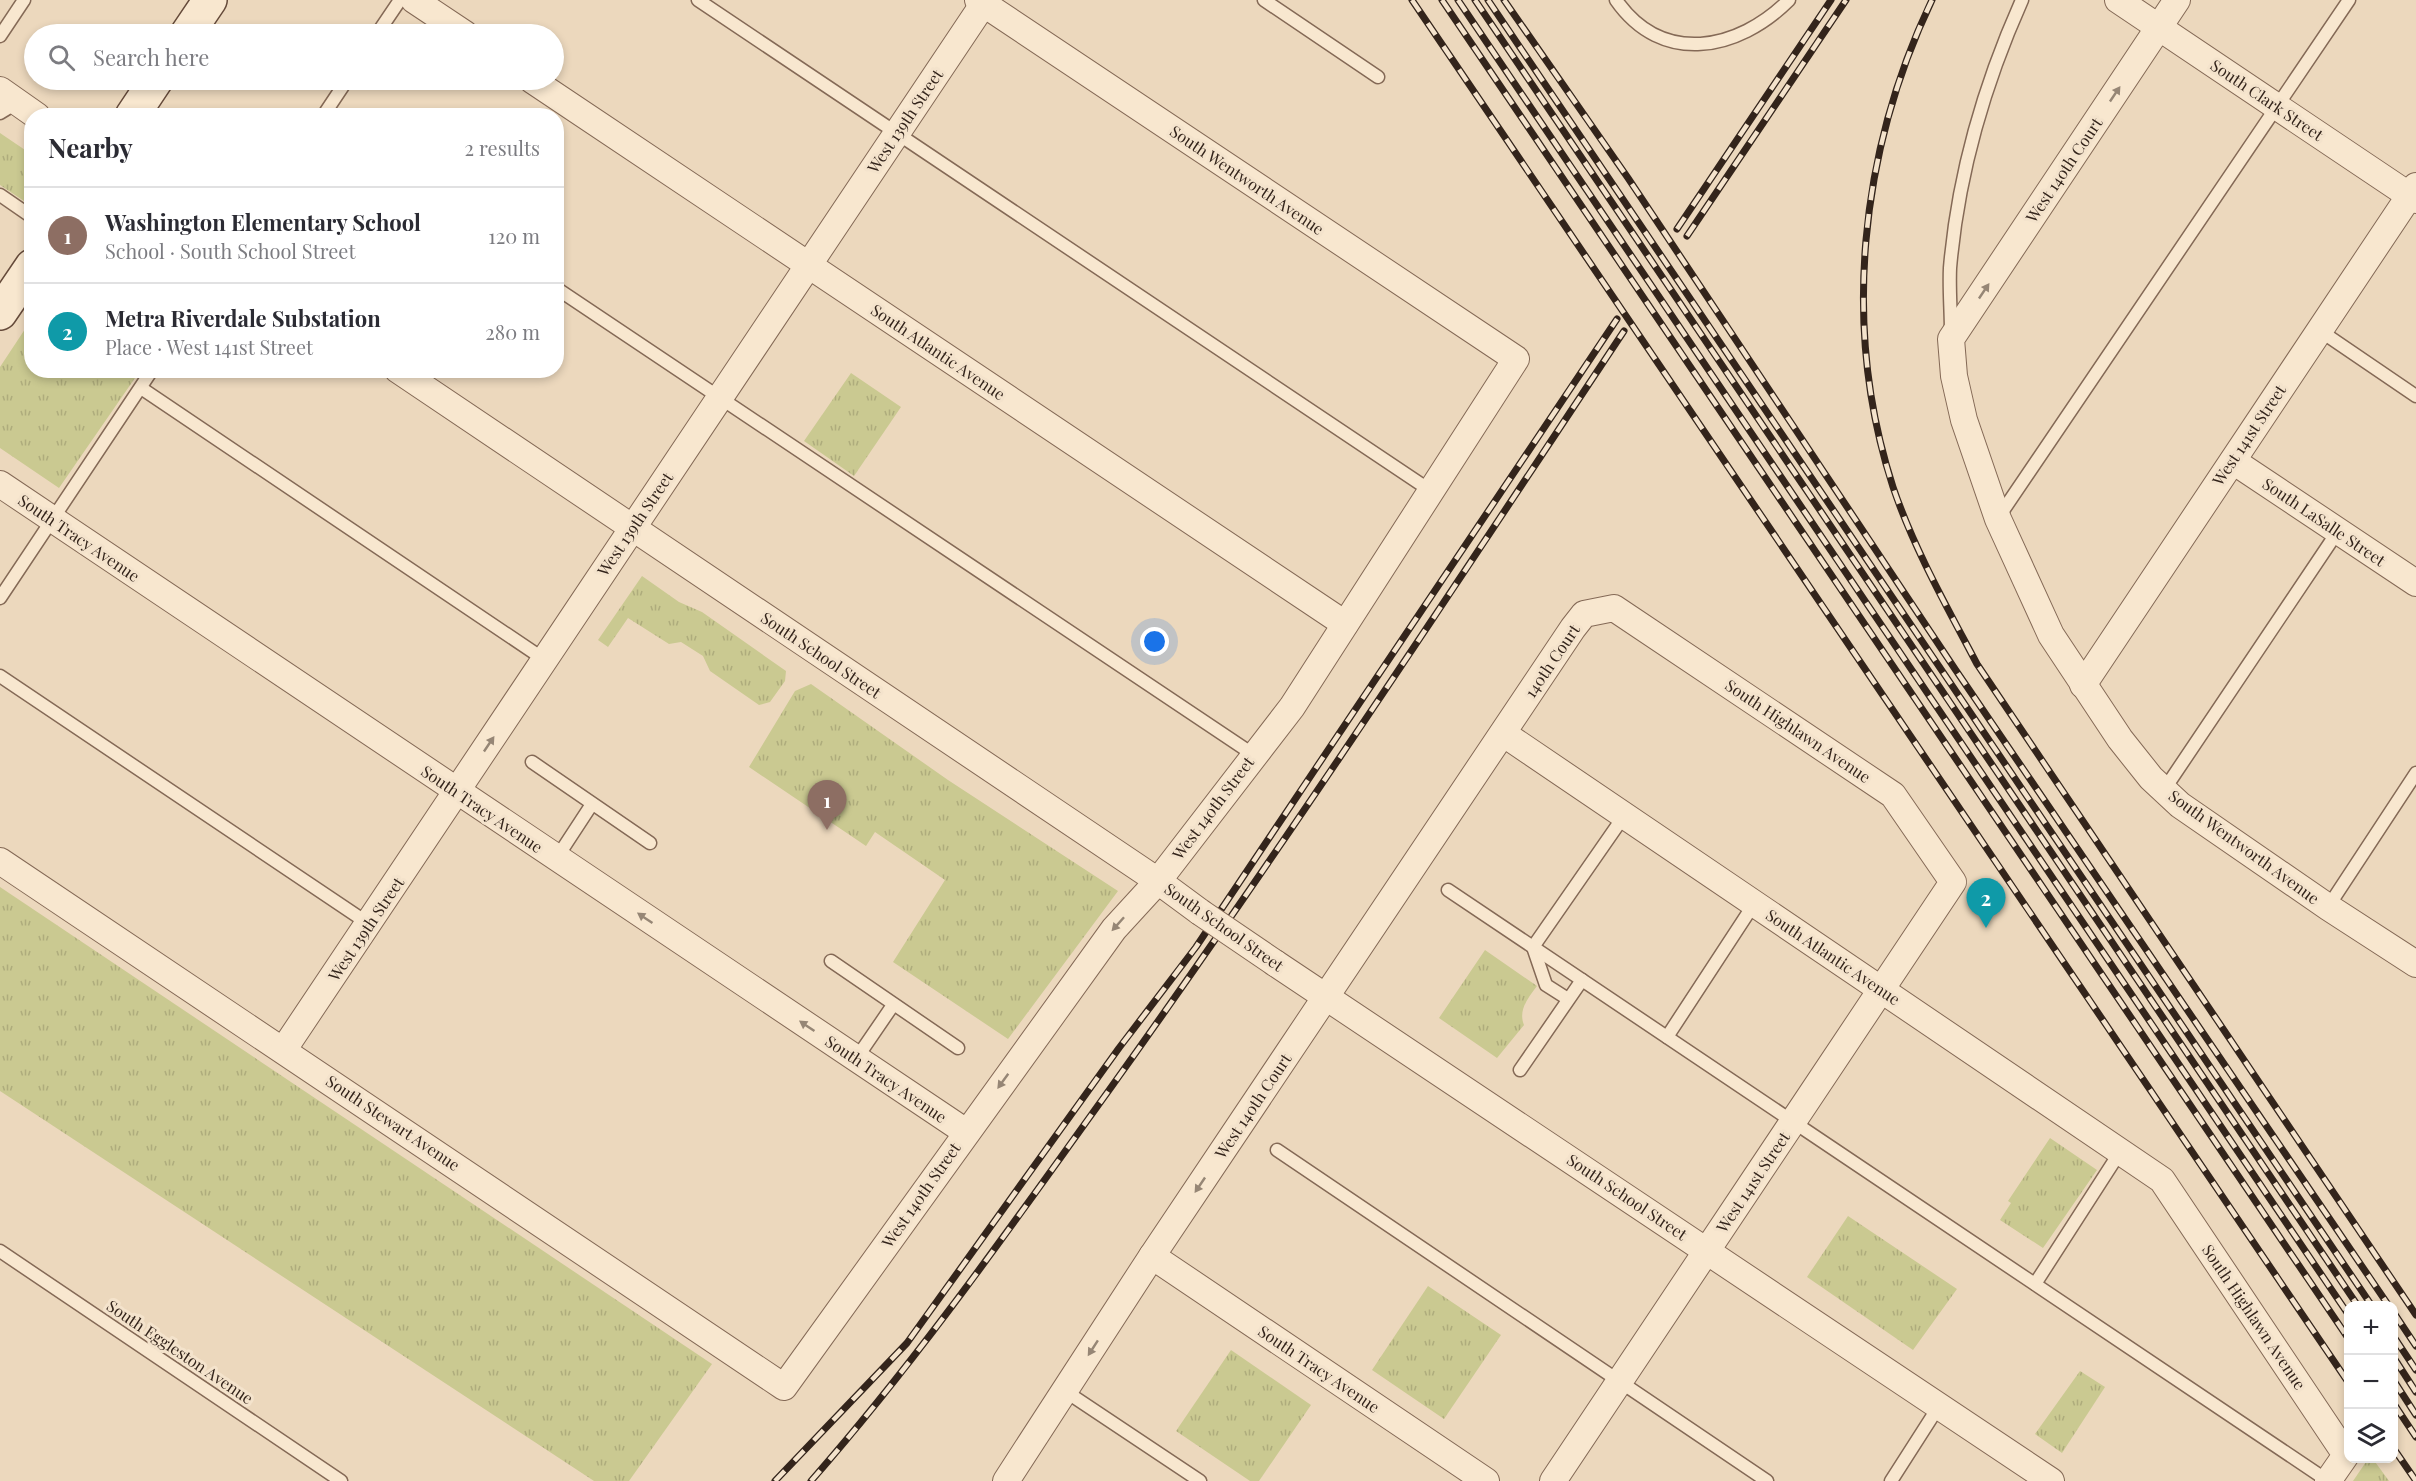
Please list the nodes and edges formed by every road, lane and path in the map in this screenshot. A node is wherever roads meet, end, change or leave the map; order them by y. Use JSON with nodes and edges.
{"nodes":[{"id":1,"x":24,"y":0,"type":"edge"},
{"id":2,"x":210,"y":0,"type":"edge"},
{"id":3,"x":400,"y":0,"type":"edge"},
{"id":4,"x":414,"y":0,"type":"edge"},
{"id":5,"x":698,"y":0,"type":"edge"},
{"id":6,"x":1264,"y":0,"type":"edge"},
{"id":7,"x":1616,"y":0,"type":"edge"},
{"id":8,"x":1788,"y":0,"type":"edge"},
{"id":9,"x":2022,"y":0,"type":"edge"},
{"id":10,"x":2118,"y":0,"type":"edge"},
{"id":11,"x":2177,"y":0,"type":"edge"},
{"id":12,"x":2349,"y":0,"type":"edge"},
{"id":13,"x":983,"y":1,"type":"edge"},
{"id":14,"x":194,"y":24,"type":"edge"},
{"id":15,"x":384,"y":24,"type":"edge"},
{"id":16,"x":450,"y":24,"type":"edge"},
{"id":17,"x":2159,"y":27,"type":"junction"},
{"id":18,"x":0,"y":36,"type":"edge"},
{"id":19,"x":1378,"y":77,"type":"dead end"},
{"id":20,"x":149,"y":90,"type":"edge"},
{"id":21,"x":340,"y":90,"type":"edge"},
{"id":22,"x":547,"y":90,"type":"edge"},
{"id":23,"x":2278,"y":107,"type":"junction"},
{"id":24,"x":137,"y":108,"type":"edge"},
{"id":25,"x":328,"y":108,"type":"edge"},
{"id":26,"x":897,"y":133,"type":"junction"},
{"id":27,"x":2414,"y":194,"type":"edge"},
{"id":28,"x":0,"y":195,"type":"edge"},
{"id":29,"x":24,"y":212,"type":"edge"},
{"id":30,"x":808,"y":266,"type":"junction"},
{"id":31,"x":24,"y":278,"type":"edge"},
{"id":32,"x":564,"y":293,"type":"edge"},
{"id":33,"x":0,"y":314,"type":"edge"},
{"id":34,"x":2319,"y":330,"type":"junction"},
{"id":35,"x":1951,"y":339,"type":"junction"},
{"id":36,"x":1516,"y":359,"type":"joint"},
{"id":37,"x":147,"y":378,"type":"edge"},
{"id":38,"x":410,"y":378,"type":"edge"},
{"id":39,"x":141,"y":388,"type":"junction"},
{"id":40,"x":2416,"y":396,"type":"edge"},
{"id":41,"x":720,"y":398,"type":"junction"},
{"id":42,"x":2233,"y":460,"type":"junction"},
{"id":43,"x":0,"y":484,"type":"edge"},
{"id":44,"x":1431,"y":491,"type":"junction"},
{"id":45,"x":52,"y":519,"type":"junction"},
{"id":46,"x":1998,"y":519,"type":"junction"},
{"id":47,"x":632,"y":529,"type":"junction"},
{"id":48,"x":2338,"y":531,"type":"junction"},
{"id":49,"x":2416,"y":583,"type":"edge"},
{"id":50,"x":0,"y":598,"type":"edge"},
{"id":51,"x":1614,"y":608,"type":"joint"},
{"id":52,"x":1345,"y":624,"type":"junction"},
{"id":53,"x":545,"y":660,"type":"junction"},
{"id":54,"x":0,"y":676,"type":"edge"},
{"id":55,"x":2083,"y":685,"type":"junction"},
{"id":56,"x":1504,"y":734,"type":"junction"},
{"id":57,"x":1254,"y":755,"type":"junction"},
{"id":58,"x":532,"y":762,"type":"dead end"},
{"id":59,"x":2416,"y":773,"type":"edge"},
{"id":60,"x":2164,"y":790,"type":"junction"},
{"id":61,"x":457,"y":793,"type":"junction"},
{"id":62,"x":592,"y":804,"type":"junction"},
{"id":63,"x":1624,"y":816,"type":"junction"},
{"id":64,"x":650,"y":843,"type":"dead end"},
{"id":65,"x":556,"y":859,"type":"junction"},
{"id":66,"x":0,"y":861,"type":"edge"},
{"id":67,"x":1158,"y":881,"type":"junction"},
{"id":68,"x":1953,"y":882,"type":"joint"},
{"id":69,"x":1448,"y":890,"type":"dead end"},
{"id":70,"x":1754,"y":904,"type":"junction"},
{"id":71,"x":2328,"y":907,"type":"junction"},
{"id":72,"x":369,"y":924,"type":"junction"},
{"id":73,"x":1533,"y":947,"type":"junction"},
{"id":74,"x":831,"y":961,"type":"dead end"},
{"id":75,"x":2416,"y":964,"type":"edge"},
{"id":76,"x":1582,"y":980,"type":"junction"},
{"id":77,"x":1881,"y":990,"type":"junction"},
{"id":78,"x":1326,"y":997,"type":"junction"},
{"id":79,"x":1568,"y":999,"type":"junction"},
{"id":80,"x":893,"y":1005,"type":"junction"},
{"id":81,"x":1667,"y":1037,"type":"junction"},
{"id":82,"x":958,"y":1048,"type":"dead end"},
{"id":83,"x":284,"y":1049,"type":"junction"},
{"id":84,"x":855,"y":1059,"type":"junction"},
{"id":85,"x":1520,"y":1070,"type":"dead end"},
{"id":86,"x":1793,"y":1122,"type":"junction"},
{"id":87,"x":966,"y":1132,"type":"junction"},
{"id":88,"x":1277,"y":1149,"type":"dead end"},
{"id":89,"x":2120,"y":1152,"type":"junction"},
{"id":90,"x":2162,"y":1180,"type":"joint"},
{"id":91,"x":0,"y":1251,"type":"edge"},
{"id":92,"x":1707,"y":1251,"type":"junction"},
{"id":93,"x":1152,"y":1256,"type":"junction"},
{"id":94,"x":2035,"y":1284,"type":"junction"},
{"id":95,"x":1619,"y":1382,"type":"junction"},
{"id":96,"x":784,"y":1387,"type":"joint"},
{"id":97,"x":1065,"y":1391,"type":"junction"},
{"id":98,"x":1939,"y":1406,"type":"junction"},
{"id":99,"x":341,"y":1481,"type":"edge"},
{"id":100,"x":1006,"y":1481,"type":"edge"},
{"id":101,"x":1200,"y":1481,"type":"edge"},
{"id":102,"x":1486,"y":1481,"type":"edge"},
{"id":103,"x":1553,"y":1481,"type":"edge"},
{"id":104,"x":1767,"y":1481,"type":"edge"},
{"id":105,"x":1891,"y":1481,"type":"edge"},
{"id":106,"x":2050,"y":1481,"type":"edge"},
{"id":107,"x":2328,"y":1481,"type":"edge"}],
"edges":[{"from":1,"to":18,"type":"lane"},
{"from":2,"to":14,"type":"street"},
{"from":3,"to":15,"type":"lane"},
{"from":4,"to":16,"type":"street"},
{"from":5,"to":26,"type":"lane"},
{"from":6,"to":19,"type":"lane"},
{"from":7,"to":8,"type":"lane"},
{"from":9,"to":35,"type":"lane"},
{"from":10,"to":17,"type":"street","name":"South Clark Street"},
{"from":11,"to":17,"type":"street","name":"West 140th Court"},
{"from":12,"to":23,"type":"lane"},
{"from":13,"to":26,"type":"street","name":"West 139th Street"},
{"from":13,"to":36,"type":"street","name":"South Wentworth Avenue"},
{"from":17,"to":23,"type":"street","name":"South Clark Street"},
{"from":35,"to":17,"type":"street","name":"West 140th Court","one_way":true},
{"from":20,"to":24,"type":"street"},
{"from":21,"to":25,"type":"lane"},
{"from":22,"to":30,"type":"street","name":"South Atlantic Avenue"},
{"from":23,"to":27,"type":"street","name":"South Clark Street"},
{"from":23,"to":46,"type":"lane"},
{"from":26,"to":30,"type":"street","name":"West 139th Street"},
{"from":26,"to":44,"type":"lane"},
{"from":27,"to":34,"type":"street","name":"West 141st Street"},
{"from":28,"to":29,"type":"lane"},
{"from":30,"to":41,"type":"street","name":"West 139th Street"},
{"from":30,"to":52,"type":"street","name":"South Atlantic Avenue"},
{"from":31,"to":33,"type":"street"},
{"from":32,"to":41,"type":"lane"},
{"from":34,"to":40,"type":"lane"},
{"from":34,"to":42,"type":"street","name":"West 141st Street"},
{"from":35,"to":46,"type":"street","name":"South Wentworth Avenue"},
{"from":36,"to":44,"type":"street","name":"West 140th Street"},
{"from":37,"to":39,"type":"lane"},
{"from":38,"to":47,"type":"street","name":"South School Street"},
{"from":39,"to":45,"type":"lane"},
{"from":39,"to":53,"type":"lane"},
{"from":41,"to":47,"type":"street","name":"West 139th Street"},
{"from":41,"to":57,"type":"lane"},
{"from":42,"to":48,"type":"street","name":"South LaSalle Street"},
{"from":42,"to":55,"type":"street","name":"West 141st Street"},
{"from":43,"to":45,"type":"street","name":"South Tracy Avenue"},
{"from":44,"to":52,"type":"street","name":"West 140th Street"},
{"from":45,"to":50,"type":"lane"},
{"from":45,"to":61,"type":"street","name":"South Tracy Avenue"},
{"from":46,"to":55,"type":"street","name":"South Wentworth Avenue"},
{"from":47,"to":53,"type":"street","name":"West 139th Street"},
{"from":47,"to":67,"type":"street","name":"South School Street"},
{"from":48,"to":49,"type":"street","name":"South LaSalle Street"},
{"from":48,"to":60,"type":"lane"},
{"from":51,"to":56,"type":"street","name":"140th Court"},
{"from":51,"to":68,"type":"street","name":"South Highlawn Avenue"},
{"from":52,"to":57,"type":"street","name":"West 140th Street"},
{"from":61,"to":53,"type":"street","name":"West 139th Street","one_way":true},
{"from":54,"to":72,"type":"lane"},
{"from":55,"to":60,"type":"street","name":"South Wentworth Avenue"},
{"from":56,"to":63,"type":"street","name":"South Atlantic Avenue"},
{"from":56,"to":78,"type":"street","name":"West 140th Court"},
{"from":57,"to":67,"type":"street","name":"West 140th Street"},
{"from":58,"to":62,"type":"lane"},
{"from":59,"to":71,"type":"lane"},
{"from":60,"to":71,"type":"street","name":"South Wentworth Avenue"},
{"from":61,"to":65,"type":"street","name":"South Tracy Avenue"},
{"from":61,"to":72,"type":"street","name":"West 139th Street"},
{"from":62,"to":64,"type":"lane"},
{"from":62,"to":65,"type":"lane"},
{"from":63,"to":70,"type":"street","name":"South Atlantic Avenue"},
{"from":63,"to":73,"type":"lane"},
{"from":84,"to":65,"type":"street","name":"South Tracy Avenue","one_way":true},
{"from":66,"to":83,"type":"street","name":"South Stewart Avenue"},
{"from":67,"to":78,"type":"street","name":"South School Street","bridge":true},
{"from":67,"to":87,"type":"street","name":"West 140th Street","one_way":true},
{"from":68,"to":77,"type":"street","name":"West 141st Street"},
{"from":69,"to":73,"type":"lane"},
{"from":70,"to":77,"type":"street","name":"South Atlantic Avenue"},
{"from":70,"to":81,"type":"lane"},
{"from":71,"to":75,"type":"street","name":"South Wentworth Avenue"},
{"from":72,"to":83,"type":"street","name":"West 139th Street"},
{"from":73,"to":76,"type":"lane"},
{"from":73,"to":79,"type":"lane"},
{"from":74,"to":80,"type":"lane"},
{"from":76,"to":79,"type":"lane"},
{"from":76,"to":81,"type":"lane"},
{"from":77,"to":86,"type":"street","name":"West 141st Street"},
{"from":77,"to":89,"type":"street","name":"South Atlantic Avenue"},
{"from":78,"to":92,"type":"street","name":"South School Street"},
{"from":78,"to":93,"type":"street","name":"West 140th Court","one_way":true},
{"from":79,"to":85,"type":"lane"},
{"from":80,"to":82,"type":"lane"},
{"from":80,"to":84,"type":"lane"},
{"from":81,"to":86,"type":"lane"},
{"from":83,"to":96,"type":"street","name":"South Stewart Avenue"},
{"from":84,"to":87,"type":"street","name":"South Tracy Avenue"},
{"from":86,"to":92,"type":"street","name":"West 141st Street"},
{"from":86,"to":94,"type":"lane"},
{"from":87,"to":96,"type":"street","name":"West 140th Street"},
{"from":88,"to":95,"type":"lane"},
{"from":89,"to":90,"type":"street","name":"South Atlantic Avenue"},
{"from":89,"to":94,"type":"lane"},
{"from":90,"to":107,"type":"street","name":"South Highlawn Avenue"},
{"from":91,"to":99,"type":"lane","name":"South Eggleston Avenue"},
{"from":92,"to":95,"type":"street","name":"West 141st Street"},
{"from":92,"to":98,"type":"street","name":"South School Street"},
{"from":93,"to":97,"type":"street","name":"West 140th Court","one_way":true},
{"from":93,"to":102,"type":"street","name":"South Tracy Avenue"},
{"from":94,"to":107,"type":"lane"},
{"from":95,"to":103,"type":"street","name":"West 141st Street"},
{"from":95,"to":104,"type":"lane"},
{"from":97,"to":100,"type":"street","name":"West 140th Court"},
{"from":97,"to":101,"type":"lane"},
{"from":98,"to":105,"type":"lane"},
{"from":98,"to":106,"type":"street","name":"South School Street"}]}
